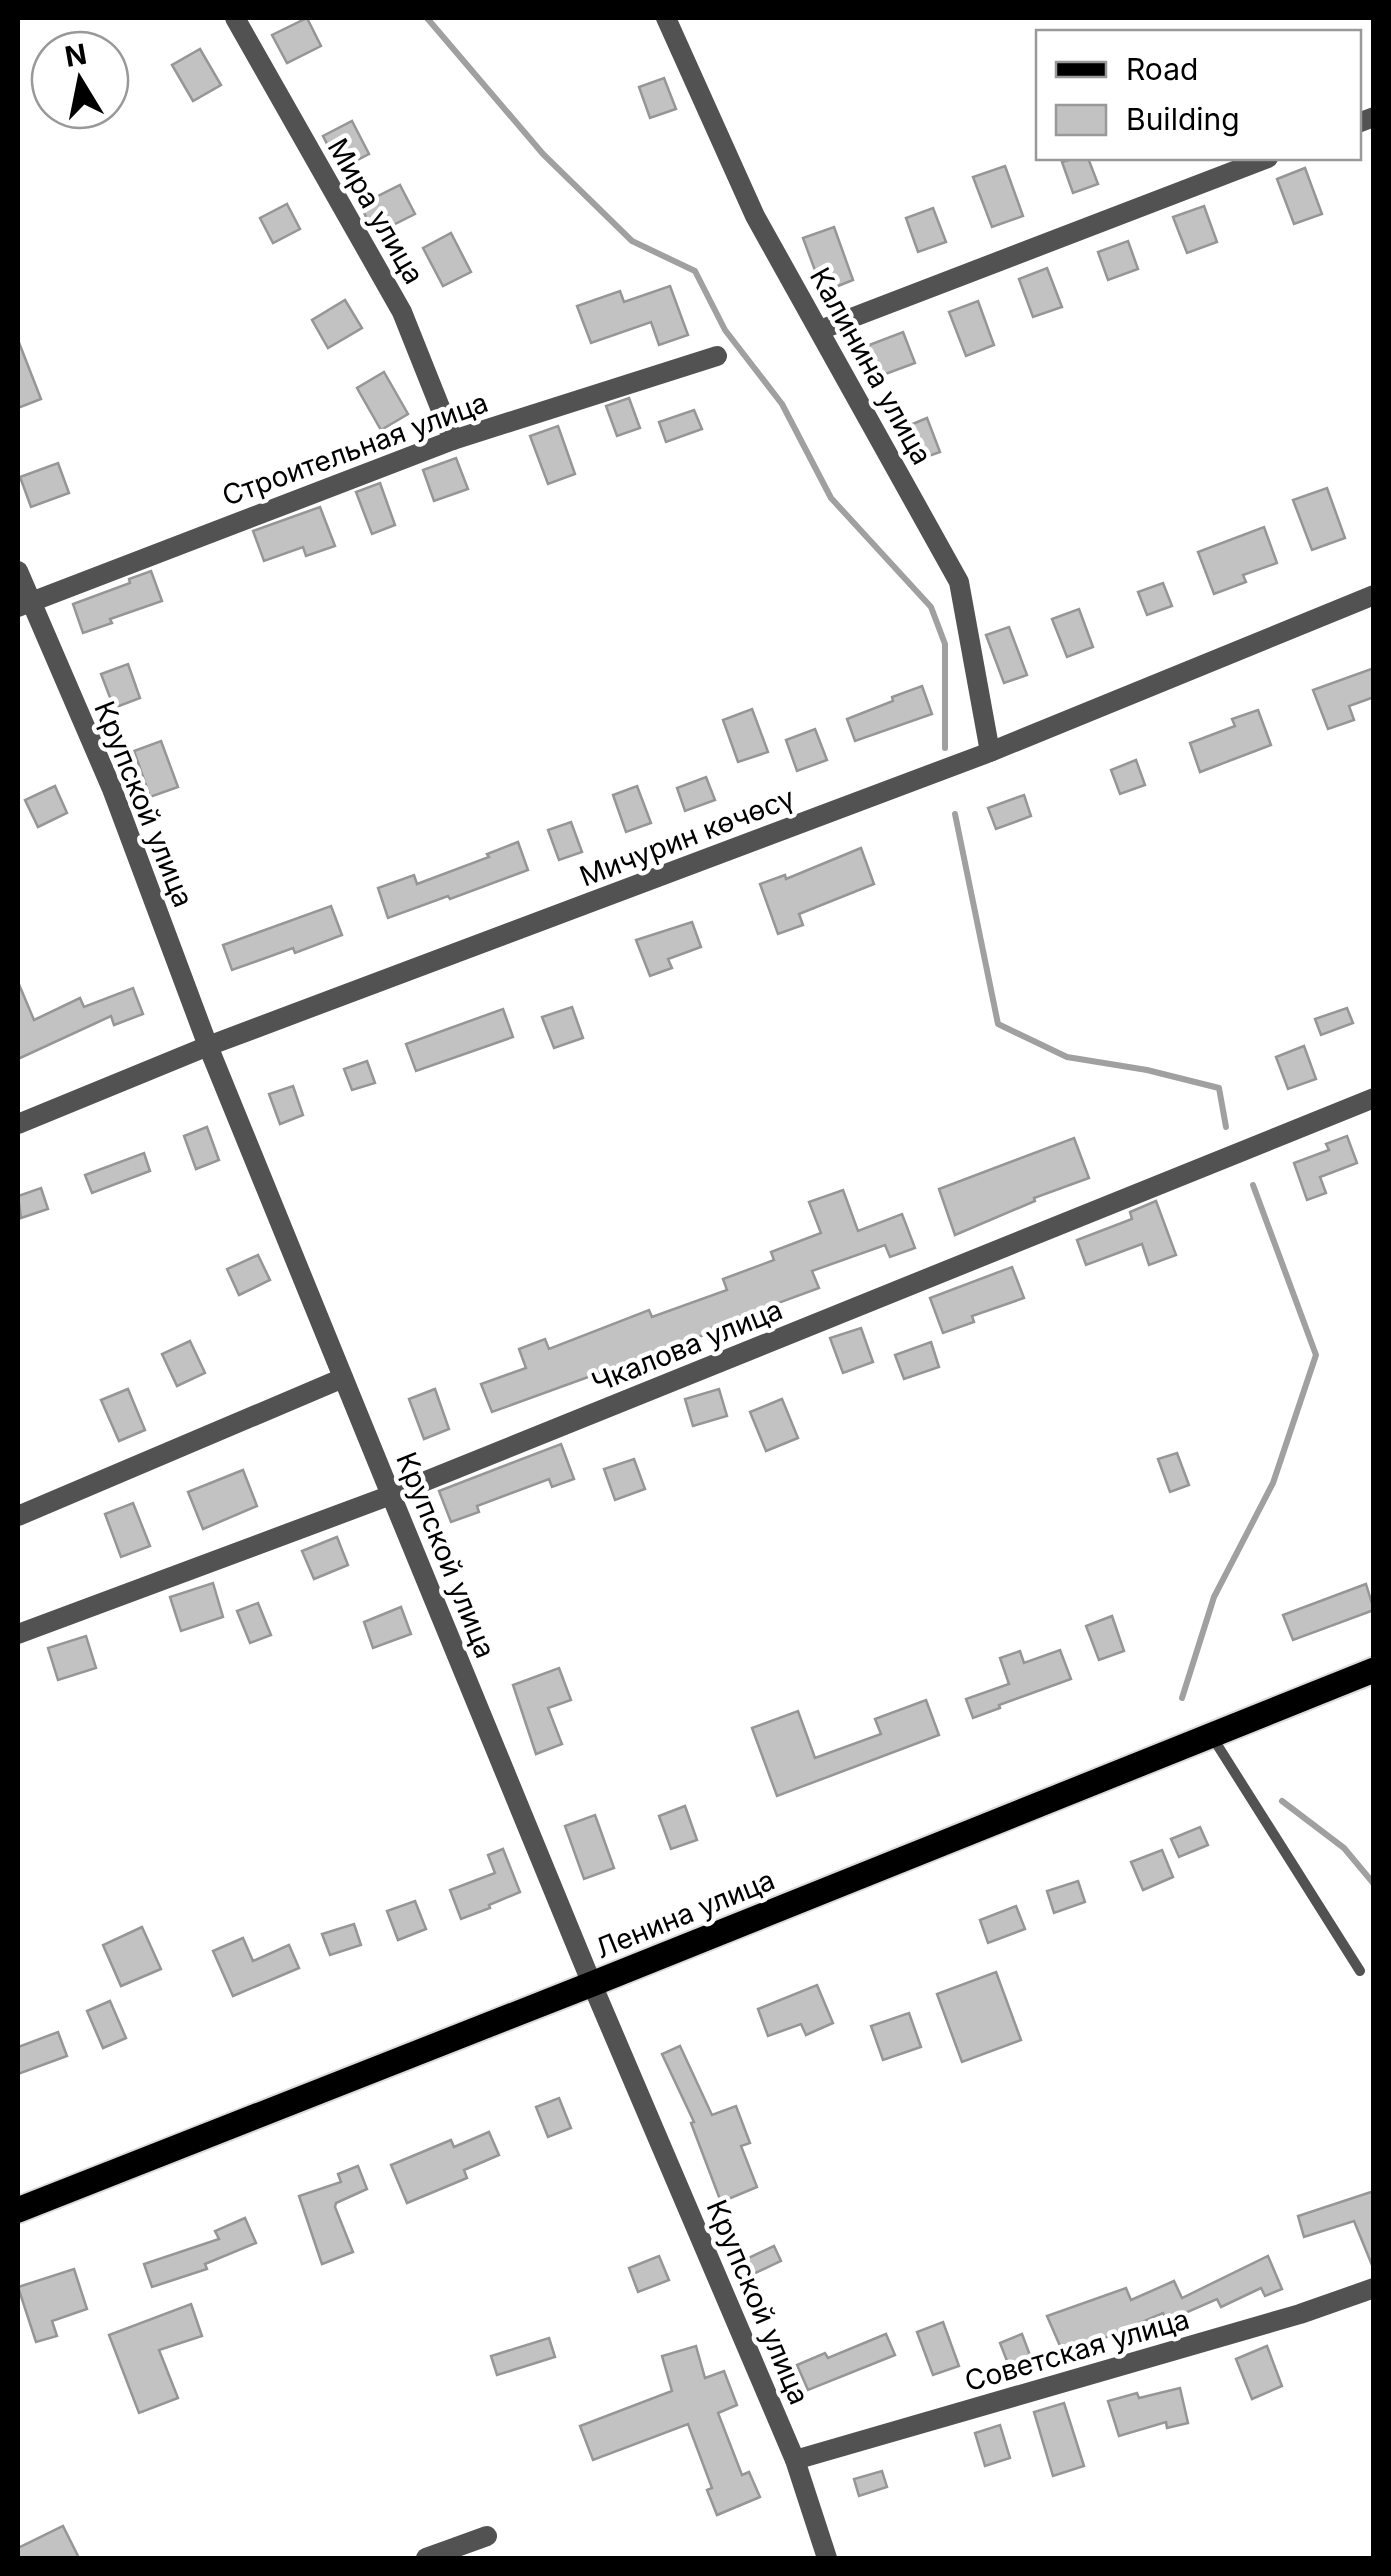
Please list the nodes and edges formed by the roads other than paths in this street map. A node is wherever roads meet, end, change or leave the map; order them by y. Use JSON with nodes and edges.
{"nodes":[{"id":1,"x":235,"y":18,"type":"edge"},
{"id":2,"x":666,"y":18,"type":"edge"},
{"id":3,"x":1263,"y":160,"type":"edge"},
{"id":4,"x":820,"y":330,"type":"junction"},
{"id":5,"x":717,"y":356,"type":"dead end"},
{"id":6,"x":453,"y":440,"type":"junction"},
{"id":7,"x":18,"y":571,"type":"edge"},
{"id":8,"x":1374,"y":595,"type":"edge"},
{"id":9,"x":24,"y":604,"type":"edge"},
{"id":10,"x":990,"y":752,"type":"junction"},
{"id":11,"x":208,"y":1046,"type":"junction"},
{"id":12,"x":1374,"y":1098,"type":"edge"},
{"id":13,"x":18,"y":1124,"type":"edge"},
{"id":14,"x":343,"y":1378,"type":"junction"},
{"id":15,"x":391,"y":1495,"type":"junction"},
{"id":16,"x":18,"y":1516,"type":"edge"},
{"id":17,"x":18,"y":1634,"type":"edge"},
{"id":18,"x":1374,"y":1670,"type":"edge"},
{"id":19,"x":1211,"y":1735,"type":"junction"},
{"id":20,"x":1360,"y":1971,"type":"dead end"},
{"id":21,"x":592,"y":1984,"type":"junction"},
{"id":22,"x":18,"y":2210,"type":"edge"},
{"id":23,"x":1374,"y":2288,"type":"edge"},
{"id":24,"x":795,"y":2460,"type":"junction"},
{"id":25,"x":486,"y":2536,"type":"dead end"},
{"id":26,"x":426,"y":2558,"type":"edge"},
{"id":27,"x":827,"y":2558,"type":"edge"}],
"edges":[{"from":1,"to":6,"type":"street","name":"Мира улица"},
{"from":2,"to":4,"type":"street","name":"Калинина улица"},
{"from":3,"to":4,"type":"street"},
{"from":4,"to":10,"type":"street","name":"Калинина улица"},
{"from":5,"to":6,"type":"street","name":"Строительная улица"},
{"from":6,"to":9,"type":"street","name":"Строительная улица"},
{"from":7,"to":9,"type":"street","name":"Крупской улица"},
{"from":8,"to":10,"type":"street","name":"Мичурин көчөсү"},
{"from":9,"to":11,"type":"street","name":"Крупской улица"},
{"from":10,"to":11,"type":"street","name":"Мичурин көчөсү"},
{"from":11,"to":13,"type":"street","name":"Мичурин көчөсү"},
{"from":11,"to":14,"type":"street","name":"Крупской улица"},
{"from":12,"to":15,"type":"street","name":"Чкалова улица"},
{"from":14,"to":15,"type":"street","name":"Крупской улица"},
{"from":14,"to":16,"type":"street"},
{"from":15,"to":17,"type":"street","name":"Чкалова улица"},
{"from":15,"to":21,"type":"street","name":"Крупской улица"},
{"from":18,"to":19,"type":"main road","name":"Ленина улица"},
{"from":19,"to":20,"type":"lane"},
{"from":19,"to":21,"type":"main road","name":"Ленина улица"},
{"from":21,"to":22,"type":"main road","name":"Ленина улица"},
{"from":21,"to":24,"type":"street","name":"Крупской улица"},
{"from":23,"to":24,"type":"street","name":"Советская улица"},
{"from":24,"to":27,"type":"street","name":"Крупской улица"},
{"from":25,"to":26,"type":"street"}]}
